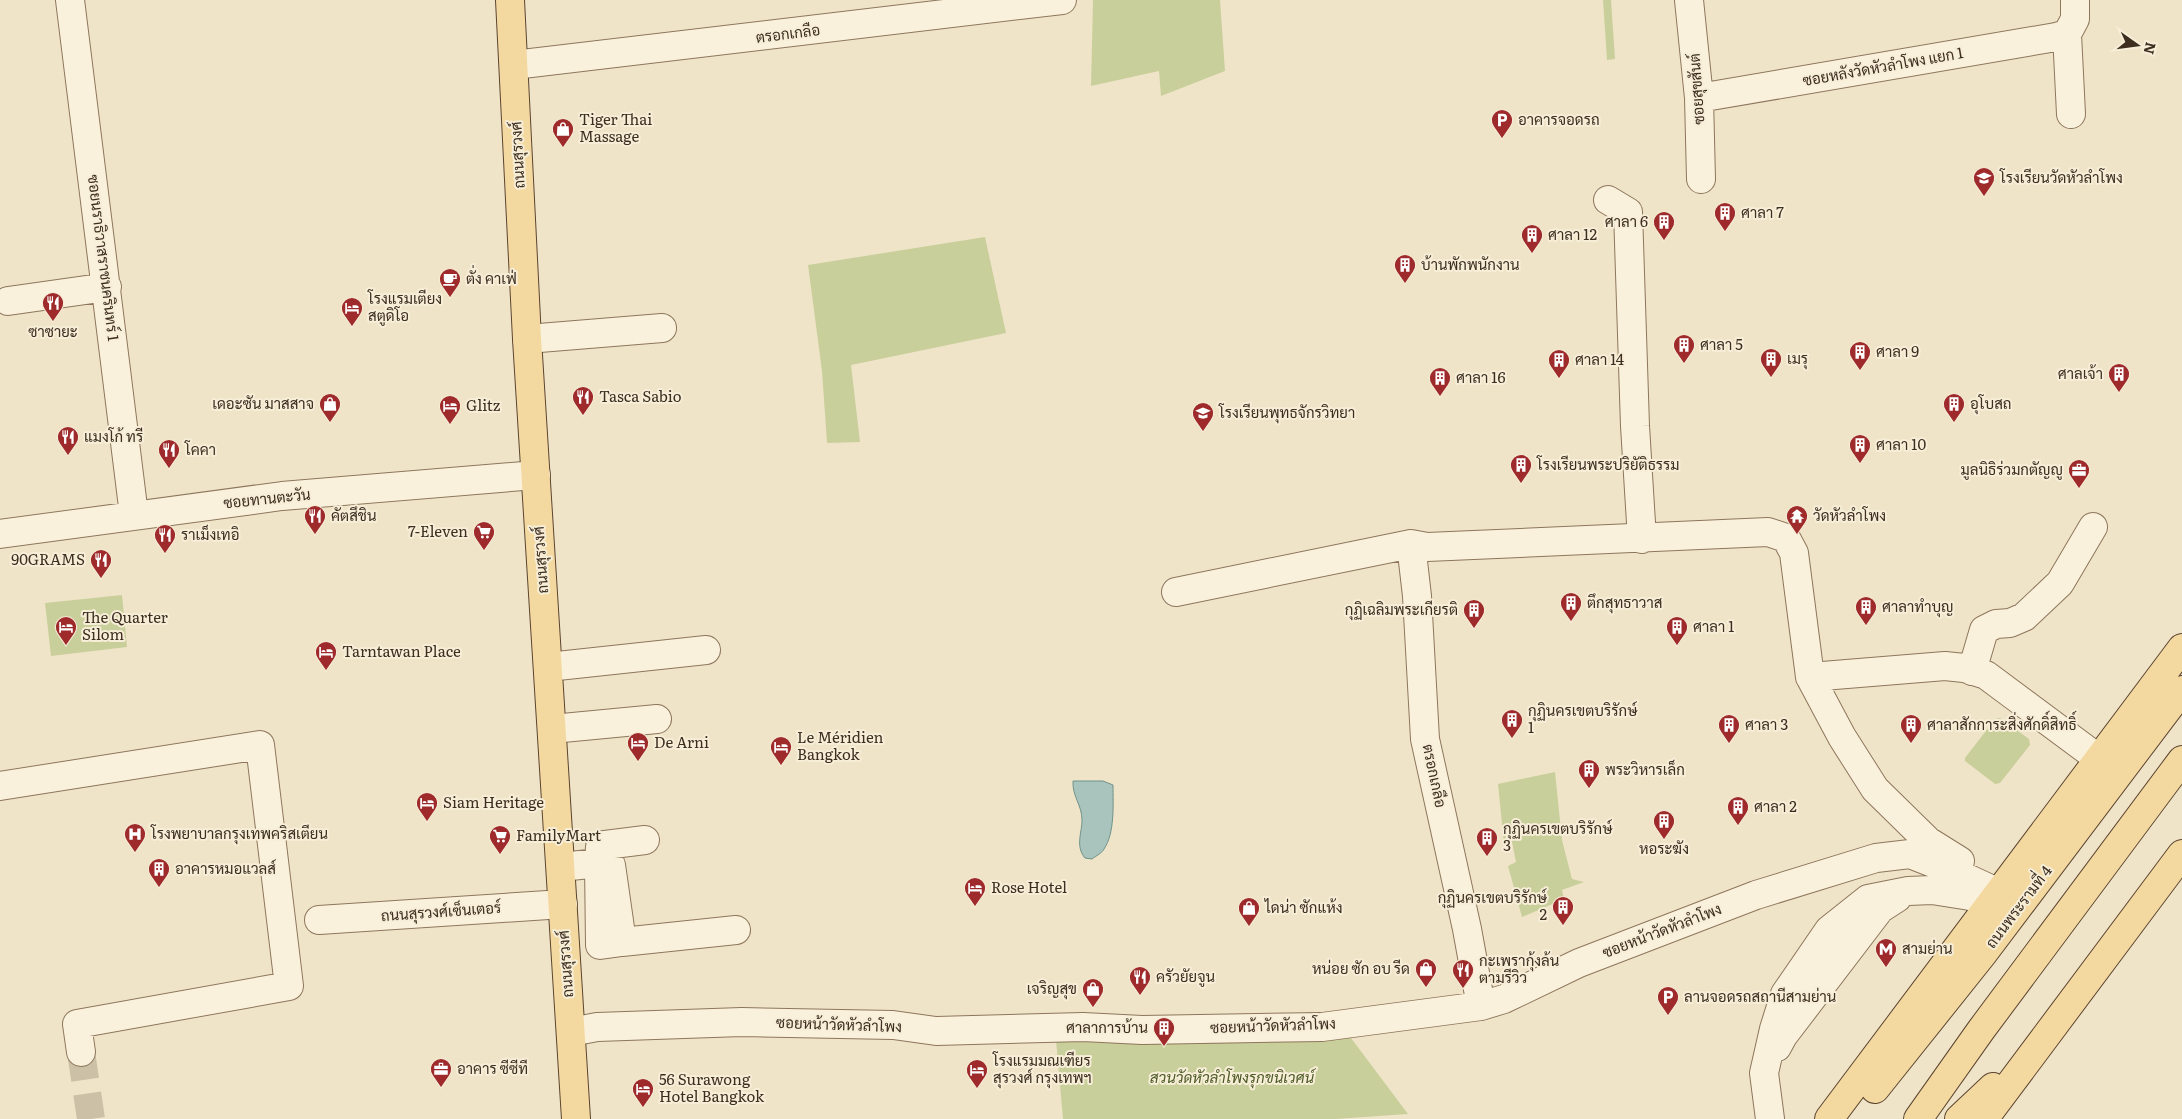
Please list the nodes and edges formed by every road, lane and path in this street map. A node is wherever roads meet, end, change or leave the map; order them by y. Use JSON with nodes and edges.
{"nodes":[{"id":1,"x":70,"y":0,"type":"edge"},
{"id":2,"x":510,"y":0,"type":"edge"},
{"id":3,"x":1062,"y":0,"type":"edge"},
{"id":4,"x":1689,"y":0,"type":"edge"},
{"id":5,"x":2075,"y":0,"type":"edge"},
{"id":6,"x":2067,"y":34,"type":"junction"},
{"id":7,"x":514,"y":65,"type":"junction"},
{"id":8,"x":1699,"y":98,"type":"junction"},
{"id":9,"x":2071,"y":114,"type":"dead end"},
{"id":10,"x":1701,"y":179,"type":"dead end"},
{"id":11,"x":1608,"y":200,"type":"dead end"},
{"id":12,"x":107,"y":287,"type":"junction"},
{"id":13,"x":8,"y":301,"type":"dead end"},
{"id":14,"x":662,"y":328,"type":"dead end"},
{"id":15,"x":527,"y":339,"type":"junction"},
{"id":16,"x":536,"y":475,"type":"junction"},
{"id":17,"x":134,"y":515,"type":"junction"},
{"id":18,"x":2093,"y":527,"type":"dead end"},
{"id":19,"x":0,"y":534,"type":"edge"},
{"id":20,"x":1642,"y":539,"type":"junction"},
{"id":21,"x":1411,"y":544,"type":"junction"},
{"id":22,"x":1176,"y":592,"type":"dead end"},
{"id":23,"x":2182,"y":648,"type":"edge"},
{"id":24,"x":706,"y":650,"type":"dead end"},
{"id":25,"x":548,"y":667,"type":"junction"},
{"id":26,"x":1972,"y":671,"type":"junction"},
{"id":27,"x":1810,"y":677,"type":"junction"},
{"id":28,"x":2182,"y":690,"type":"edge"},
{"id":29,"x":657,"y":719,"type":"dead end"},
{"id":30,"x":552,"y":729,"type":"junction"},
{"id":31,"x":2099,"y":759,"type":"junction"},
{"id":32,"x":2182,"y":760,"type":"edge"},
{"id":33,"x":0,"y":786,"type":"edge"},
{"id":34,"x":645,"y":840,"type":"dead end"},
{"id":35,"x":2182,"y":854,"type":"edge"},
{"id":36,"x":599,"y":863,"type":"junction"},
{"id":37,"x":561,"y":867,"type":"junction"},
{"id":38,"x":1999,"y":893,"type":"junction"},
{"id":39,"x":563,"y":904,"type":"junction"},
{"id":40,"x":319,"y":920,"type":"dead end"},
{"id":41,"x":736,"y":930,"type":"dead end"},
{"id":42,"x":1943,"y":968,"type":"junction"},
{"id":43,"x":1481,"y":1006,"type":"junction"},
{"id":44,"x":571,"y":1032,"type":"junction"},
{"id":45,"x":2043,"y":1040,"type":"junction"},
{"id":46,"x":81,"y":1052,"type":"tunnel mouth"},
{"id":47,"x":576,"y":1119,"type":"edge"},
{"id":48,"x":1770,"y":1119,"type":"edge"},
{"id":49,"x":1829,"y":1119,"type":"edge"},
{"id":50,"x":1845,"y":1119,"type":"edge"},
{"id":51,"x":1850,"y":1119,"type":"edge"},
{"id":52,"x":1918,"y":1119,"type":"edge"},
{"id":53,"x":1959,"y":1119,"type":"edge"},
{"id":54,"x":1984,"y":1119,"type":"edge"}],
"edges":[{"from":1,"to":12,"type":"street","name":"ซอยนราธิวาสราชนครินทร์ 1"},
{"from":2,"to":7,"type":"main road","name":"ถนนสุรวงศ์"},
{"from":3,"to":7,"type":"street","name":"ตรอกเกลือ"},
{"from":4,"to":8,"type":"street","name":"ซอยสุขสันต์"},
{"from":5,"to":6,"type":"street"},
{"from":6,"to":8,"type":"street","name":"ซอยหลังวัดหัวลำโพง แยก 1"},
{"from":6,"to":9,"type":"street"},
{"from":7,"to":15,"type":"main road","name":"ถนนสุรวงศ์"},
{"from":8,"to":10,"type":"street","name":"ซอยสุขสันต์"},
{"from":11,"to":20,"type":"street"},
{"from":12,"to":13,"type":"street"},
{"from":12,"to":17,"type":"street","name":"ซอยนราธิวาสราชนครินทร์ 1"},
{"from":14,"to":15,"type":"street"},
{"from":15,"to":16,"type":"main road","name":"ถนนสุรวงศ์"},
{"from":16,"to":17,"type":"street","name":"ซอยทานตะวัน"},
{"from":16,"to":25,"type":"main road","name":"ถนนสุรวงศ์"},
{"from":17,"to":19,"type":"street","name":"ซอยทานตะวัน"},
{"from":18,"to":26,"type":"street"},
{"from":20,"to":21,"type":"street"},
{"from":20,"to":27,"type":"street"},
{"from":21,"to":22,"type":"street"},
{"from":21,"to":43,"type":"street","name":"ตรอกเกลือ"},
{"from":23,"to":31,"type":"main road","name":"ถนนพระรามที่ 4"},
{"from":24,"to":25,"type":"street"},
{"from":25,"to":30,"type":"main road","name":"ถนนสุรวงศ์"},
{"from":26,"to":27,"type":"street"},
{"from":26,"to":31,"type":"street"},
{"from":27,"to":38,"type":"street"},
{"from":28,"to":51,"type":"main road","name":"ถนนพระรามที่ 4"},
{"from":29,"to":30,"type":"street"},
{"from":30,"to":37,"type":"main road","name":"ถนนสุรวงศ์"},
{"from":31,"to":38,"type":"main road","name":"ถนนพระรามที่ 4"},
{"from":32,"to":52,"type":"main road"},
{"from":33,"to":46,"type":"street"},
{"from":34,"to":36,"type":"street"},
{"from":35,"to":45,"type":"main road"},
{"from":36,"to":37,"type":"street"},
{"from":36,"to":41,"type":"street"},
{"from":37,"to":39,"type":"main road","name":"ถนนสุรวงศ์"},
{"from":38,"to":42,"type":"main road","name":"ถนนพระรามที่ 4"},
{"from":38,"to":43,"type":"street","name":"ซอยหน้าวัดหัวลำโพง"},
{"from":38,"to":48,"type":"street"},
{"from":39,"to":40,"type":"street","name":"ถนนสุรวงศ์เซ็นเตอร์"},
{"from":39,"to":44,"type":"main road","name":"ถนนสุรวงศ์"},
{"from":42,"to":49,"type":"main road","name":"ถนนพระรามที่ 4"},
{"from":42,"to":50,"type":"main road","name":"ถนนพระรามที่ 4"},
{"from":43,"to":44,"type":"street","name":"ซอยหน้าวัดหัวลำโพง"},
{"from":44,"to":47,"type":"main road","name":"ถนนสุรวงศ์"},
{"from":45,"to":53,"type":"main road"},
{"from":45,"to":54,"type":"main road"}]}
